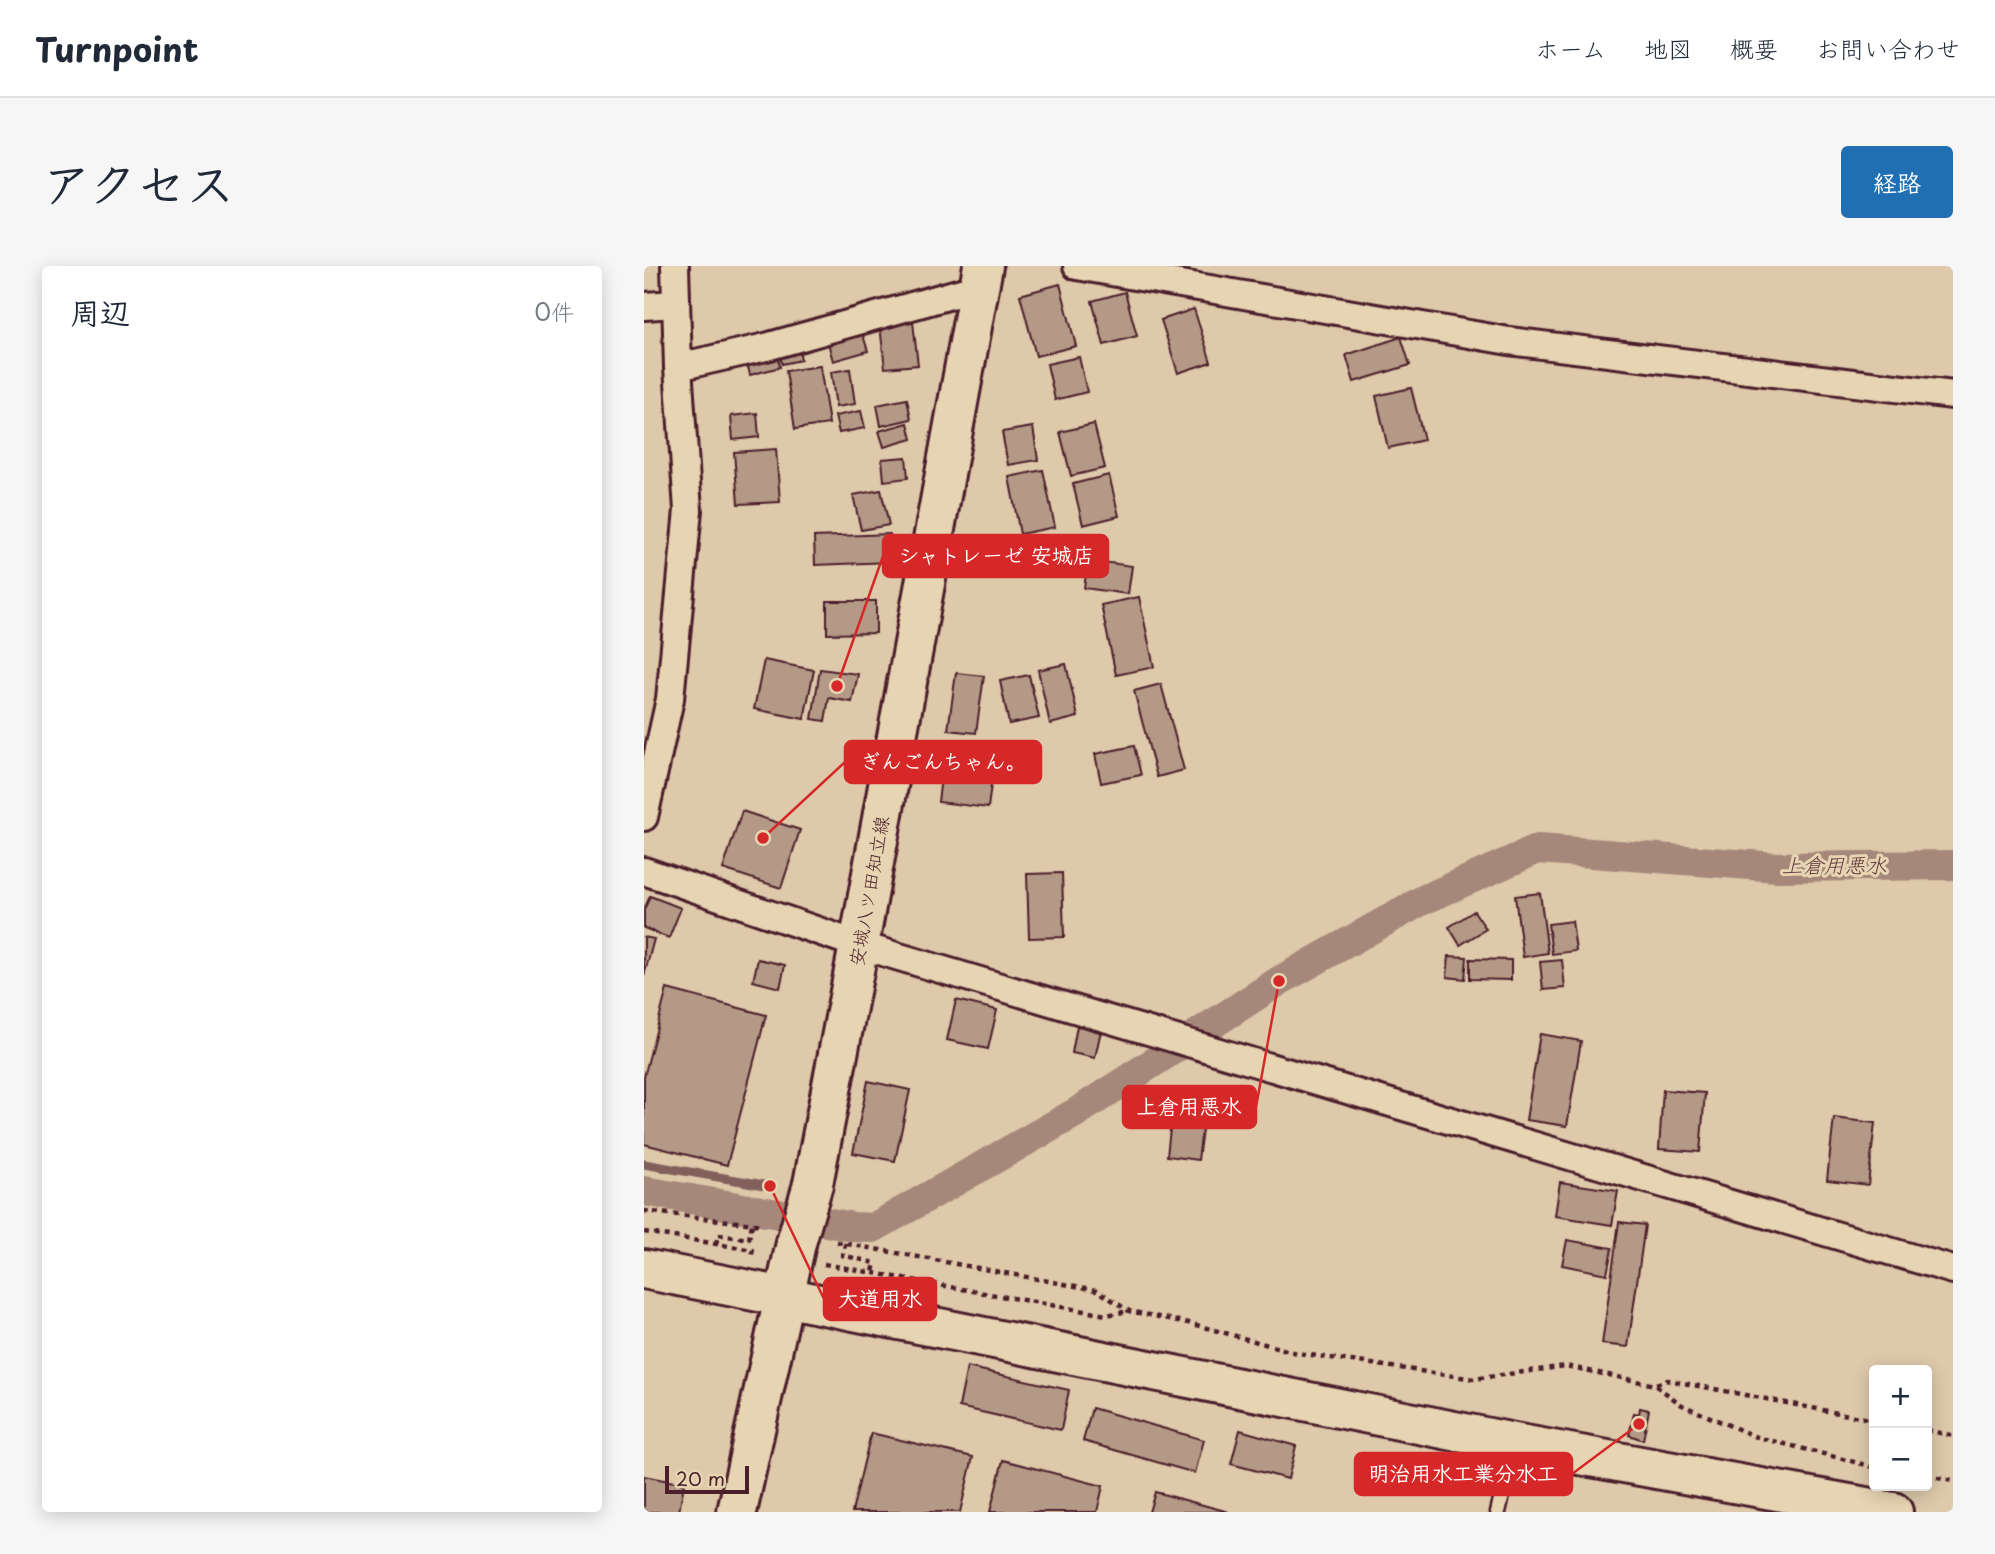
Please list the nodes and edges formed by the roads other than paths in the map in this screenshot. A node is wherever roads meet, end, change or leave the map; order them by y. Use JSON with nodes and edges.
{"nodes":[{"id":1,"x":675,"y":266,"type":"edge"},
{"id":2,"x":1077,"y":266,"type":"edge"},
{"id":3,"x":981,"y":276,"type":"edge"},
{"id":4,"x":676,"y":304,"type":"junction"},
{"id":5,"x":644,"y":306,"type":"edge"},
{"id":6,"x":678,"y":367,"type":"junction"},
{"id":7,"x":1953,"y":395,"type":"edge"},
{"id":8,"x":644,"y":817,"type":"edge"},
{"id":9,"x":644,"y":871,"type":"edge"},
{"id":10,"x":859,"y":945,"type":"junction"},
{"id":11,"x":644,"y":1269,"type":"edge"},
{"id":12,"x":1953,"y":1270,"type":"edge"},
{"id":13,"x":785,"y":1296,"type":"junction"},
{"id":14,"x":1514,"y":1443,"type":"junction"},
{"id":15,"x":737,"y":1512,"type":"edge"},
{"id":16,"x":1498,"y":1512,"type":"edge"},
{"id":17,"x":1893,"y":1512,"type":"edge"}],
"edges":[{"from":1,"to":4,"type":"street"},
{"from":2,"to":7,"type":"street"},
{"from":3,"to":6,"type":"street"},
{"from":3,"to":10,"type":"street","name":"安城八ツ田知立線"},
{"from":4,"to":5,"type":"street"},
{"from":4,"to":6,"type":"street"},
{"from":6,"to":8,"type":"street"},
{"from":9,"to":10,"type":"street"},
{"from":10,"to":12,"type":"street"},
{"from":10,"to":13,"type":"street","name":"安城八ツ田知立線","bridge":true},
{"from":11,"to":13,"type":"street"},
{"from":13,"to":14,"type":"street"},
{"from":13,"to":15,"type":"street","name":"安城八ツ田知立線"},
{"from":14,"to":16,"type":"lane"},
{"from":14,"to":17,"type":"street"}]}
